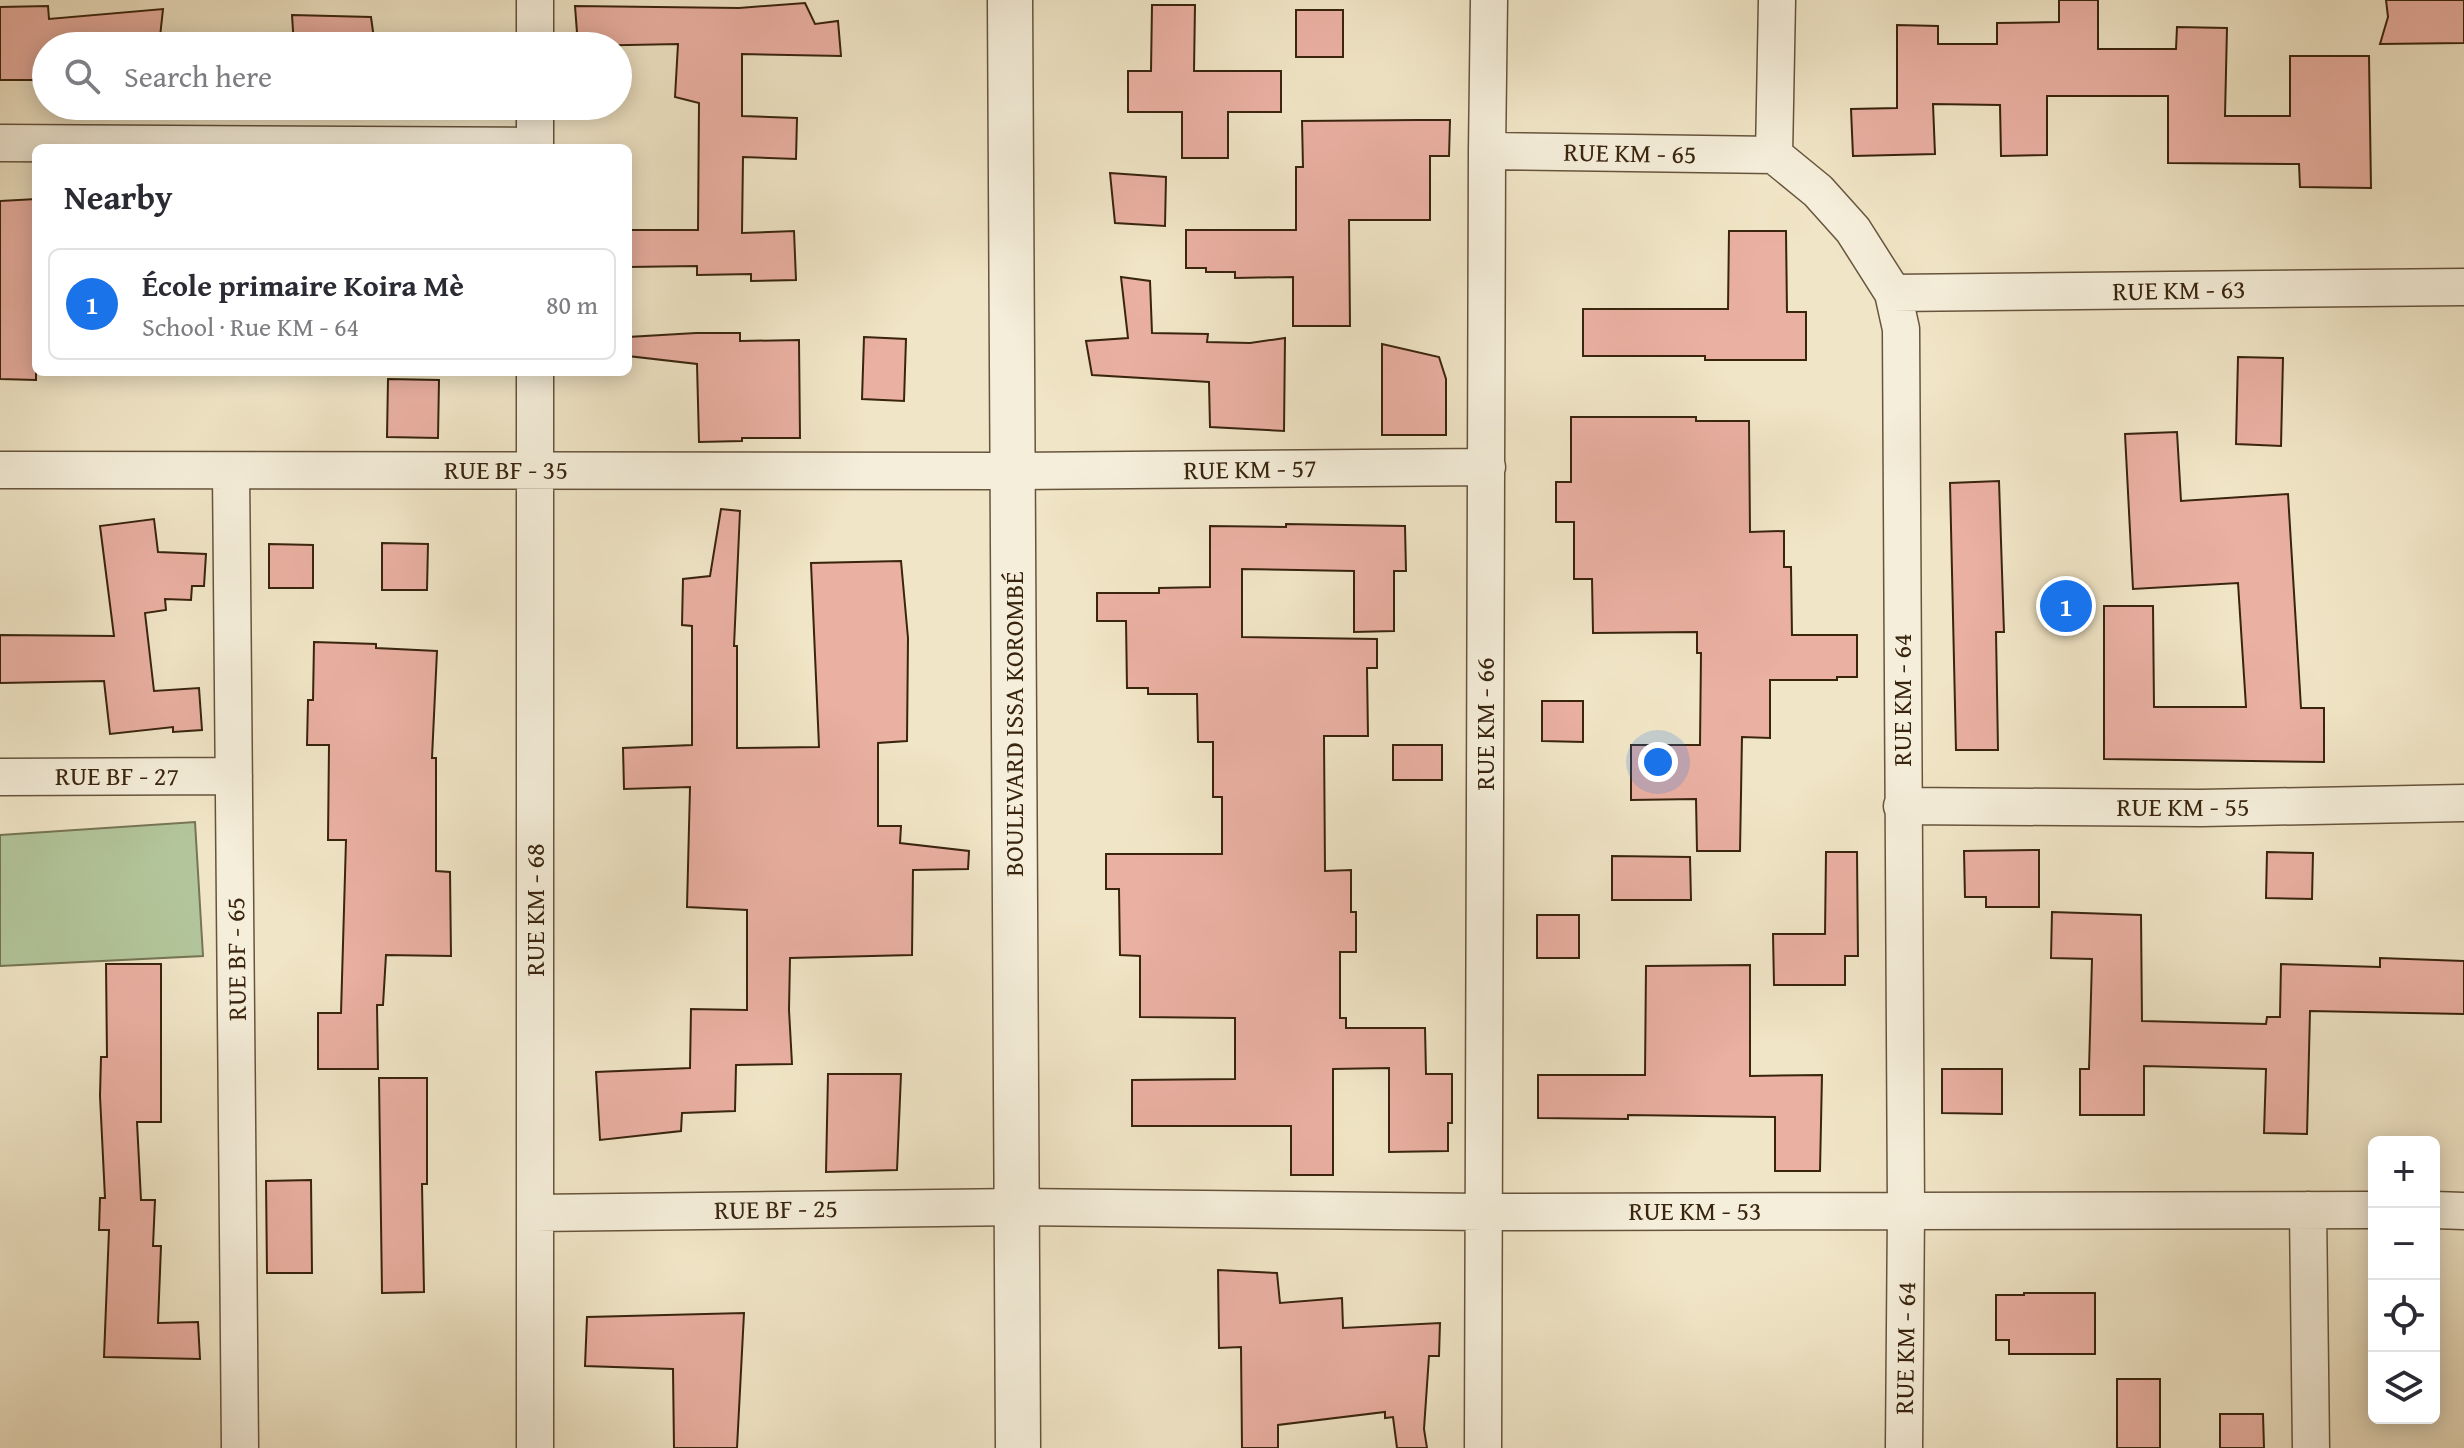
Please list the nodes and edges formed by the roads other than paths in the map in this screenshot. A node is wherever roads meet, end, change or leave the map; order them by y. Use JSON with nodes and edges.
{"nodes":[{"id":1,"x":535,"y":0,"type":"edge"},
{"id":2,"x":1010,"y":0,"type":"edge"},
{"id":3,"x":1489,"y":0,"type":"edge"},
{"id":4,"x":1777,"y":0,"type":"edge"},
{"id":5,"x":535,"y":32,"type":"edge"},
{"id":6,"x":535,"y":120,"type":"edge"},
{"id":7,"x":0,"y":143,"type":"edge"},
{"id":8,"x":134,"y":144,"type":"edge"},
{"id":9,"x":535,"y":144,"type":"edge"},
{"id":10,"x":1487,"y":151,"type":"junction"},
{"id":11,"x":1774,"y":155,"type":"junction"},
{"id":12,"x":2464,"y":287,"type":"edge"},
{"id":13,"x":1893,"y":293,"type":"junction"},
{"id":14,"x":535,"y":376,"type":"edge"},
{"id":15,"x":1487,"y":467,"type":"junction"},
{"id":16,"x":535,"y":469,"type":"junction"},
{"id":17,"x":0,"y":470,"type":"edge"},
{"id":18,"x":231,"y":471,"type":"junction"},
{"id":19,"x":1013,"y":471,"type":"junction"},
{"id":20,"x":234,"y":776,"type":"junction"},
{"id":21,"x":0,"y":777,"type":"edge"},
{"id":22,"x":2464,"y":803,"type":"edge"},
{"id":23,"x":1902,"y":806,"type":"junction"},
{"id":24,"x":1017,"y":1207,"type":"junction"},
{"id":25,"x":1906,"y":1210,"type":"junction"},
{"id":26,"x":2308,"y":1210,"type":"junction"},
{"id":27,"x":2368,"y":1210,"type":"edge"},
{"id":28,"x":2440,"y":1210,"type":"edge"},
{"id":29,"x":2464,"y":1211,"type":"edge"},
{"id":30,"x":1483,"y":1212,"type":"junction"},
{"id":31,"x":535,"y":1213,"type":"junction"},
{"id":32,"x":240,"y":1448,"type":"edge"},
{"id":33,"x":535,"y":1448,"type":"edge"},
{"id":34,"x":1018,"y":1448,"type":"edge"},
{"id":35,"x":1483,"y":1448,"type":"edge"},
{"id":36,"x":1904,"y":1448,"type":"edge"},
{"id":37,"x":2311,"y":1448,"type":"edge"}],
"edges":[{"from":1,"to":5,"type":"street"},
{"from":2,"to":19,"type":"street","name":"BOULEVARD ISSA KOROMBÉ"},
{"from":3,"to":10,"type":"street","name":"RUE KM - 66"},
{"from":4,"to":11,"type":"street"},
{"from":6,"to":9,"type":"street"},
{"from":7,"to":8,"type":"street"},
{"from":10,"to":11,"type":"street","name":"RUE KM - 65"},
{"from":10,"to":15,"type":"street","name":"RUE KM - 66"},
{"from":11,"to":13,"type":"street","name":"RUE KM - 64"},
{"from":12,"to":13,"type":"street","name":"RUE KM - 63"},
{"from":13,"to":23,"type":"street","name":"RUE KM - 64"},
{"from":14,"to":16,"type":"street","name":"RUE KM - 68"},
{"from":15,"to":19,"type":"street","name":"RUE KM - 57"},
{"from":15,"to":30,"type":"street","name":"RUE KM - 66"},
{"from":16,"to":18,"type":"street","name":"RUE BF - 35"},
{"from":16,"to":19,"type":"street","name":"RUE BF - 35"},
{"from":16,"to":31,"type":"street","name":"RUE KM - 68"},
{"from":17,"to":18,"type":"street","name":"RUE BF - 35"},
{"from":18,"to":20,"type":"street","name":"RUE BF - 65"},
{"from":19,"to":24,"type":"street","name":"BOULEVARD ISSA KOROMBÉ"},
{"from":20,"to":21,"type":"street","name":"RUE BF - 27"},
{"from":20,"to":32,"type":"street","name":"RUE BF - 65"},
{"from":22,"to":23,"type":"street","name":"RUE KM - 55"},
{"from":23,"to":25,"type":"street","name":"RUE KM - 64"},
{"from":24,"to":30,"type":"street","name":"RUE KM - 53"},
{"from":24,"to":31,"type":"street","name":"RUE BF - 25"},
{"from":24,"to":34,"type":"street","name":"BOULEVARD ISSA KOROMBÉ"},
{"from":25,"to":26,"type":"street","name":"RUE KM - 53"},
{"from":25,"to":30,"type":"street","name":"RUE KM - 53"},
{"from":25,"to":36,"type":"street","name":"RUE KM - 64"},
{"from":26,"to":27,"type":"street","name":"RUE KM - 53"},
{"from":26,"to":37,"type":"street"},
{"from":28,"to":29,"type":"street"},
{"from":30,"to":35,"type":"street","name":"RUE KM - 66"},
{"from":31,"to":33,"type":"street","name":"RUE KM - 68"}]}
